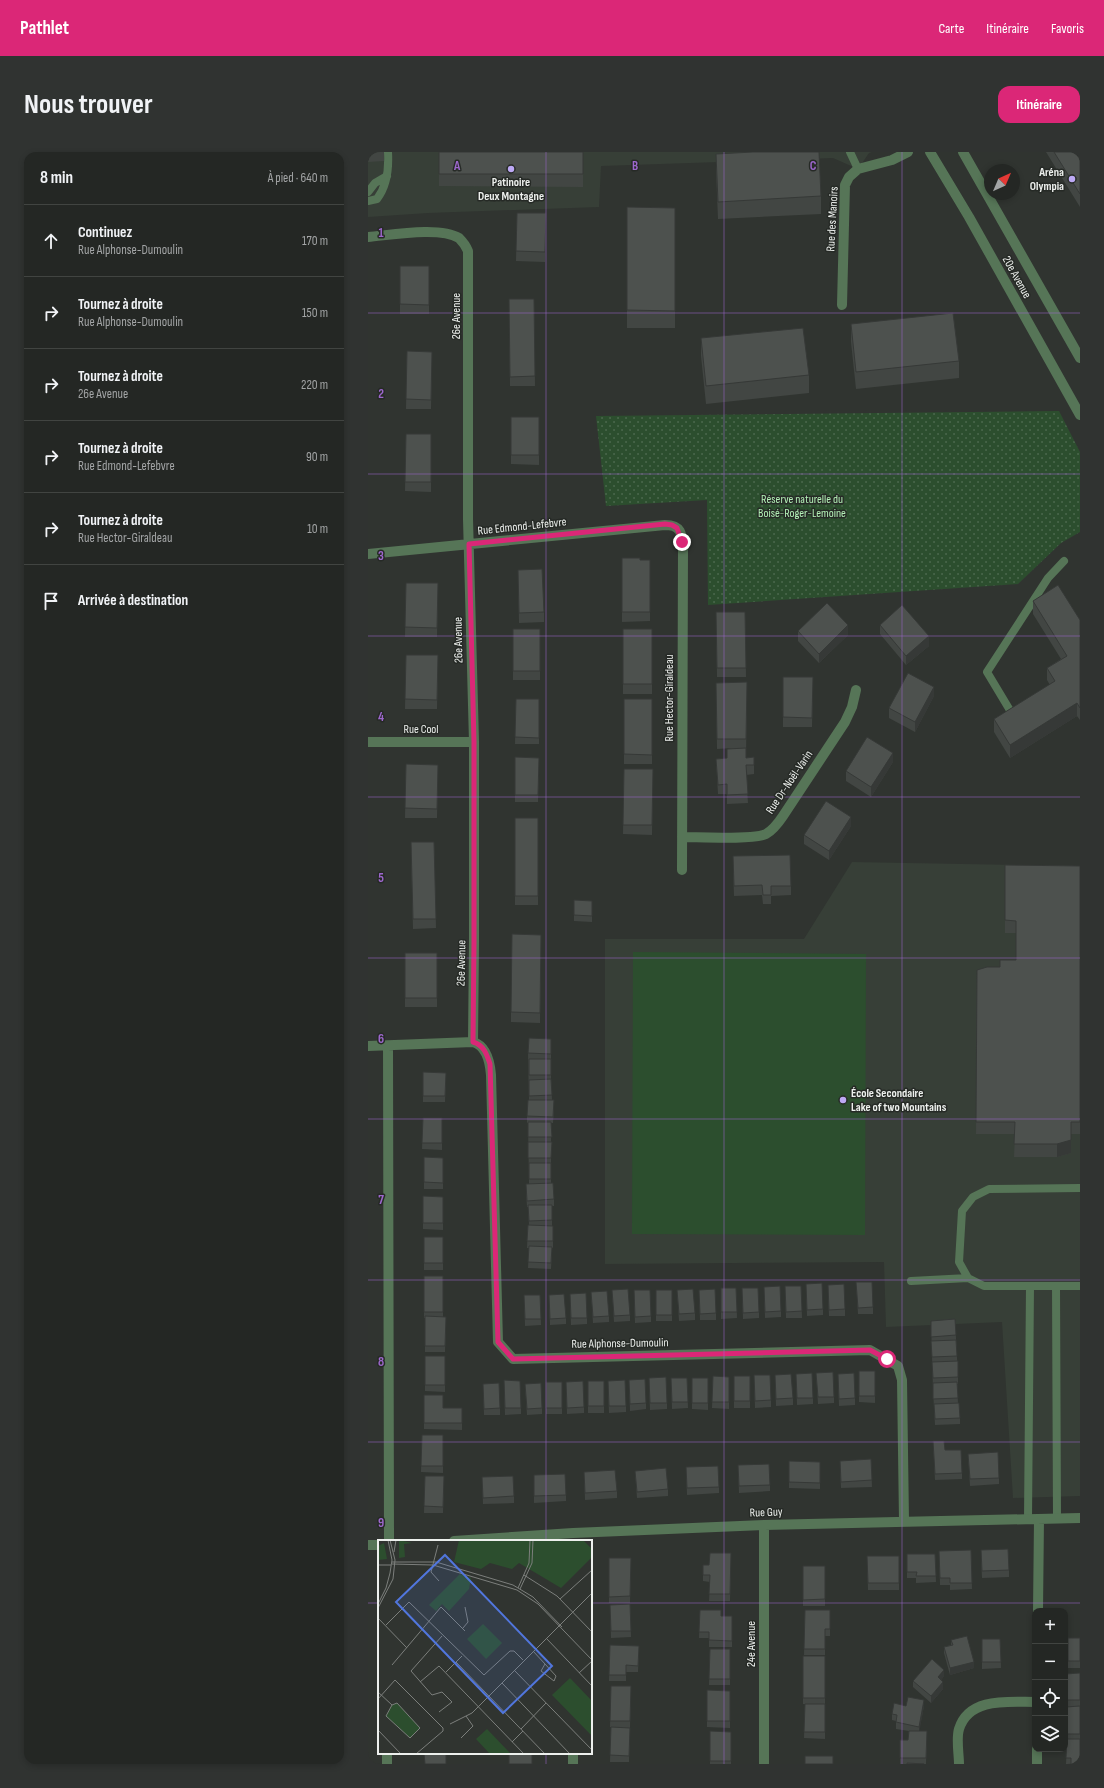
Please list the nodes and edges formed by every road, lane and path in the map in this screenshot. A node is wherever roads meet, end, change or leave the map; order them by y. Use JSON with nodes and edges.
{"nodes":[{"id":1,"x":388,"y":152,"type":"edge"},
{"id":2,"x":850,"y":152,"type":"edge"},
{"id":3,"x":908,"y":152,"type":"edge"},
{"id":4,"x":930,"y":152,"type":"edge"},
{"id":5,"x":963,"y":152,"type":"edge"},
{"id":6,"x":858,"y":169,"type":"junction"},
{"id":7,"x":387,"y":176,"type":"junction"},
{"id":8,"x":368,"y":192,"type":"edge"},
{"id":9,"x":368,"y":201,"type":"edge"},
{"id":10,"x":368,"y":237,"type":"edge"},
{"id":11,"x":842,"y":305,"type":"dead end"},
{"id":12,"x":1080,"y":358,"type":"edge"},
{"id":13,"x":1080,"y":415,"type":"edge"},
{"id":14,"x":677,"y":528,"type":"joint"},
{"id":15,"x":469,"y":544,"type":"junction"},
{"id":16,"x":368,"y":554,"type":"edge"},
{"id":17,"x":1064,"y":561,"type":"dead end"},
{"id":18,"x":856,"y":690,"type":"dead end"},
{"id":19,"x":1014,"y":717,"type":"edge"},
{"id":20,"x":368,"y":742,"type":"edge"},
{"id":21,"x":474,"y":742,"type":"junction"},
{"id":22,"x":682,"y":837,"type":"junction"},
{"id":23,"x":682,"y":870,"type":"dead end"},
{"id":24,"x":473,"y":1042,"type":"junction"},
{"id":25,"x":368,"y":1046,"type":"edge"},
{"id":26,"x":388,"y":1046,"type":"junction"},
{"id":27,"x":1080,"y":1188,"type":"edge"},
{"id":28,"x":968,"y":1278,"type":"junction"},
{"id":29,"x":911,"y":1281,"type":"dead end"},
{"id":30,"x":1030,"y":1286,"type":"junction"},
{"id":31,"x":1056,"y":1286,"type":"junction"},
{"id":32,"x":1080,"y":1286,"type":"edge"},
{"id":33,"x":1080,"y":1518,"type":"edge"},
{"id":34,"x":1028,"y":1519,"type":"junction"},
{"id":35,"x":1039,"y":1519,"type":"junction"},
{"id":36,"x":1057,"y":1519,"type":"junction"},
{"id":37,"x":904,"y":1521,"type":"junction"},
{"id":38,"x":764,"y":1525,"type":"junction"},
{"id":39,"x":573,"y":1537,"type":"edge"},
{"id":40,"x":388,"y":1540,"type":"edge"},
{"id":41,"x":484,"y":1540,"type":"edge"},
{"id":42,"x":1038,"y":1608,"type":"edge"},
{"id":43,"x":1032,"y":1702,"type":"edge"},
{"id":44,"x":1037,"y":1752,"type":"edge"},
{"id":45,"x":764,"y":1764,"type":"edge"},
{"id":46,"x":959,"y":1764,"type":"edge"},
{"id":47,"x":1037,"y":1764,"type":"edge"}],
"edges":[{"from":1,"to":7,"type":"lane"},
{"from":2,"to":6,"type":"lane"},
{"from":3,"to":6,"type":"street"},
{"from":4,"to":13,"type":"street","name":"20e Avenue"},
{"from":5,"to":12,"type":"street","name":"20e Avenue"},
{"from":6,"to":11,"type":"street","name":"Rue des Manoirs"},
{"from":7,"to":8,"type":"lane"},
{"from":7,"to":9,"type":"lane"},
{"from":10,"to":15,"type":"street","name":"26e Avenue"},
{"from":14,"to":15,"type":"street","name":"Rue Edmond-Lefebvre"},
{"from":14,"to":22,"type":"street","name":"Rue Hector-Giraldeau"},
{"from":15,"to":16,"type":"street","name":"Rue Edmond-Lefebvre"},
{"from":15,"to":21,"type":"street","name":"26e Avenue"},
{"from":17,"to":19,"type":"lane"},
{"from":18,"to":22,"type":"street","name":"Rue Dr-Noël-Varin"},
{"from":20,"to":21,"type":"street","name":"Rue Cool"},
{"from":21,"to":24,"type":"street","name":"26e Avenue"},
{"from":22,"to":23,"type":"street","name":"Rue Hector-Giraldeau"},
{"from":24,"to":26,"type":"street"},
{"from":24,"to":37,"type":"street","name":"Rue Alphonse-Dumoulin"},
{"from":25,"to":26,"type":"street"},
{"from":26,"to":40,"type":"street"},
{"from":27,"to":28,"type":"lane"},
{"from":28,"to":29,"type":"lane"},
{"from":28,"to":30,"type":"lane"},
{"from":30,"to":31,"type":"lane"},
{"from":30,"to":34,"type":"lane"},
{"from":31,"to":32,"type":"lane"},
{"from":31,"to":36,"type":"lane"},
{"from":33,"to":36,"type":"street","name":"Rue Guy"},
{"from":34,"to":35,"type":"street","name":"Rue Guy"},
{"from":34,"to":37,"type":"street","name":"Rue Guy"},
{"from":35,"to":36,"type":"street","name":"Rue Guy"},
{"from":35,"to":42,"type":"street"},
{"from":37,"to":38,"type":"street","name":"Rue Guy"},
{"from":38,"to":39,"type":"street","name":"Rue Guy"},
{"from":38,"to":45,"type":"street","name":"24e Avenue"},
{"from":39,"to":41,"type":"street","name":"Rue Guy"},
{"from":43,"to":46,"type":"street"},
{"from":44,"to":47,"type":"street"}]}
